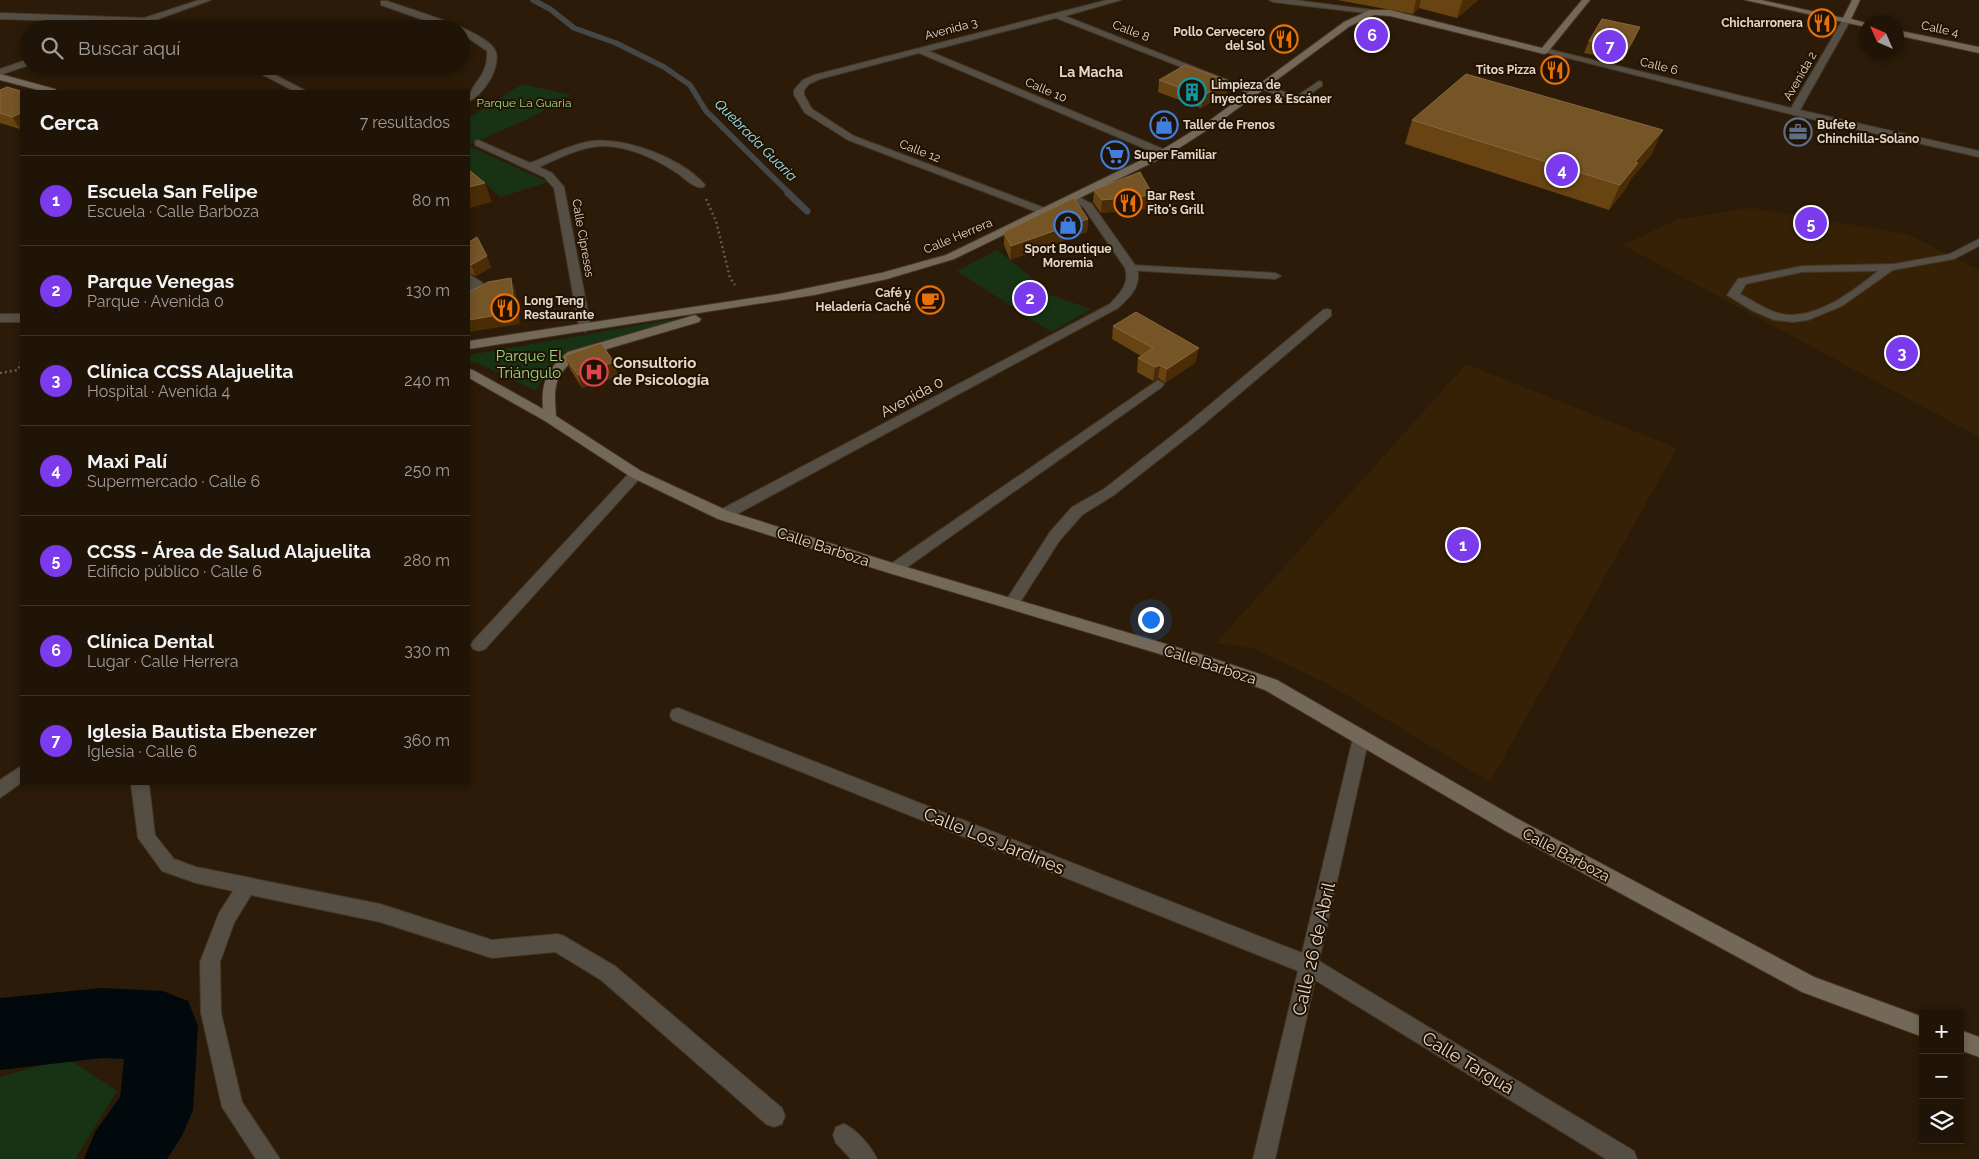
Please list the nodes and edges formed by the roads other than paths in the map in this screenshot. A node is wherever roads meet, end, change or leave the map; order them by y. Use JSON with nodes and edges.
{"nodes":[{"id":1,"x":207,"y":0,"type":"edge"},
{"id":2,"x":1117,"y":0,"type":"edge"},
{"id":3,"x":1273,"y":0,"type":"edge"},
{"id":4,"x":1586,"y":0,"type":"edge"},
{"id":5,"x":1749,"y":0,"type":"edge"},
{"id":6,"x":1856,"y":0,"type":"edge"},
{"id":7,"x":384,"y":4,"type":"dead end"},
{"id":8,"x":1373,"y":12,"type":"junction"},
{"id":9,"x":1055,"y":15,"type":"junction"},
{"id":10,"x":0,"y":16,"type":"edge"},
{"id":11,"x":117,"y":20,"type":"edge"},
{"id":12,"x":149,"y":20,"type":"edge"},
{"id":13,"x":433,"y":20,"type":"edge"},
{"id":14,"x":1846,"y":21,"type":"junction"},
{"id":15,"x":1859,"y":24,"type":"edge"},
{"id":16,"x":470,"y":34,"type":"edge"},
{"id":17,"x":1904,"y":34,"type":"edge"},
{"id":18,"x":919,"y":50,"type":"junction"},
{"id":19,"x":1979,"y":50,"type":"edge"},
{"id":20,"x":1544,"y":51,"type":"junction"},
{"id":21,"x":20,"y":65,"type":"edge"},
{"id":22,"x":0,"y":72,"type":"edge"},
{"id":23,"x":268,"y":75,"type":"edge"},
{"id":24,"x":0,"y":77,"type":"edge"},
{"id":25,"x":1269,"y":81,"type":"junction"},
{"id":26,"x":1318,"y":84,"type":"dead end"},
{"id":27,"x":48,"y":90,"type":"edge"},
{"id":28,"x":298,"y":90,"type":"edge"},
{"id":29,"x":1257,"y":90,"type":"junction"},
{"id":30,"x":1307,"y":92,"type":"junction"},
{"id":31,"x":799,"y":94,"type":"joint"},
{"id":32,"x":470,"y":97,"type":"edge"},
{"id":33,"x":1794,"y":112,"type":"junction"},
{"id":34,"x":478,"y":143,"type":"dead end"},
{"id":35,"x":1164,"y":153,"type":"junction"},
{"id":36,"x":1979,"y":154,"type":"edge"},
{"id":37,"x":530,"y":167,"type":"junction"},
{"id":38,"x":700,"y":185,"type":"road end"},
{"id":39,"x":1075,"y":198,"type":"junction"},
{"id":40,"x":1046,"y":212,"type":"junction"},
{"id":41,"x":1979,"y":242,"type":"edge"},
{"id":42,"x":1890,"y":267,"type":"junction"},
{"id":43,"x":1131,"y":268,"type":"junction"},
{"id":44,"x":1275,"y":276,"type":"dead end"},
{"id":45,"x":470,"y":278,"type":"edge"},
{"id":46,"x":470,"y":292,"type":"edge"},
{"id":47,"x":747,"y":303,"type":"junction"},
{"id":48,"x":1327,"y":313,"type":"dead end"},
{"id":49,"x":0,"y":318,"type":"edge"},
{"id":50,"x":20,"y":318,"type":"edge"},
{"id":51,"x":585,"y":328,"type":"junction"},
{"id":52,"x":470,"y":345,"type":"edge"},
{"id":53,"x":470,"y":374,"type":"edge"},
{"id":54,"x":1158,"y":384,"type":"dead end"},
{"id":55,"x":550,"y":418,"type":"junction"},
{"id":56,"x":636,"y":474,"type":"junction"},
{"id":57,"x":723,"y":515,"type":"junction"},
{"id":58,"x":894,"y":569,"type":"junction"},
{"id":59,"x":1012,"y":603,"type":"junction"},
{"id":60,"x":479,"y":645,"type":"dead end"},
{"id":61,"x":678,"y":715,"type":"dead end"},
{"id":62,"x":1361,"y":738,"type":"junction"},
{"id":63,"x":20,"y":774,"type":"edge"},
{"id":64,"x":140,"y":785,"type":"edge"},
{"id":65,"x":0,"y":790,"type":"edge"},
{"id":66,"x":247,"y":885,"type":"junction"},
{"id":67,"x":1310,"y":966,"type":"junction"},
{"id":68,"x":1919,"y":1026,"type":"edge"},
{"id":69,"x":1964,"y":1041,"type":"edge"},
{"id":70,"x":1979,"y":1047,"type":"edge"},
{"id":71,"x":774,"y":1116,"type":"dead end"},
{"id":72,"x":844,"y":1135,"type":"dead end"},
{"id":73,"x":268,"y":1159,"type":"edge"},
{"id":74,"x":866,"y":1159,"type":"edge"},
{"id":75,"x":1264,"y":1159,"type":"edge"},
{"id":76,"x":1626,"y":1159,"type":"edge"}],
"edges":[{"from":1,"to":12,"type":"street"},
{"from":2,"to":9,"type":"street","name":"Avenida 3"},
{"from":3,"to":8,"type":"street","name":"Calle 6"},
{"from":4,"to":20,"type":"street"},
{"from":5,"to":14,"type":"street"},
{"from":6,"to":14,"type":"street","name":"Avenida 2"},
{"from":7,"to":13,"type":"street"},
{"from":8,"to":20,"type":"street","name":"Calle 6"},
{"from":8,"to":25,"type":"street","name":"Calle Herrera"},
{"from":9,"to":18,"type":"street","name":"Avenida 3"},
{"from":9,"to":29,"type":"street","name":"Calle 8"},
{"from":10,"to":11,"type":"street"},
{"from":14,"to":15,"type":"street"},
{"from":14,"to":33,"type":"street","name":"Avenida 2"},
{"from":16,"to":32,"type":"street"},
{"from":17,"to":19,"type":"street","name":"Calle 4"},
{"from":18,"to":31,"type":"street","name":"Avenida 3"},
{"from":18,"to":35,"type":"street","name":"Calle 10"},
{"from":20,"to":33,"type":"street","name":"Calle 6"},
{"from":21,"to":22,"type":"street"},
{"from":23,"to":28,"type":"street"},
{"from":24,"to":27,"type":"street"},
{"from":25,"to":29,"type":"street","name":"Calle Herrera"},
{"from":25,"to":30,"type":"street"},
{"from":26,"to":30,"type":"street"},
{"from":29,"to":30,"type":"street","name":"Calle 8"},
{"from":29,"to":35,"type":"street","name":"Calle Herrera"},
{"from":31,"to":40,"type":"street","name":"Calle 12"},
{"from":33,"to":36,"type":"street","name":"Calle 6"},
{"from":34,"to":37,"type":"street","name":"Calle Cipreses"},
{"from":35,"to":39,"type":"street","name":"Calle Herrera"},
{"from":37,"to":38,"type":"street"},
{"from":37,"to":51,"type":"street","name":"Calle Cipreses"},
{"from":39,"to":40,"type":"street","name":"Calle Herrera"},
{"from":39,"to":43,"type":"street"},
{"from":40,"to":47,"type":"street","name":"Calle Herrera"},
{"from":41,"to":42,"type":"street"},
{"from":42,"to":42,"type":"street"},
{"from":43,"to":44,"type":"street"},
{"from":43,"to":57,"type":"street","name":"Avenida 0"},
{"from":45,"to":46,"type":"street"},
{"from":47,"to":51,"type":"street","name":"Calle Herrera"},
{"from":47,"to":55,"type":"street"},
{"from":48,"to":59,"type":"street"},
{"from":49,"to":50,"type":"street"},
{"from":51,"to":52,"type":"street","name":"Calle Herrera"},
{"from":53,"to":55,"type":"street","name":"Calle Barboza"},
{"from":54,"to":58,"type":"street"},
{"from":55,"to":56,"type":"street","name":"Calle Barboza"},
{"from":56,"to":57,"type":"street","name":"Calle Barboza"},
{"from":56,"to":60,"type":"street"},
{"from":57,"to":58,"type":"street","name":"Calle Barboza"},
{"from":58,"to":59,"type":"street","name":"Calle Barboza"},
{"from":59,"to":62,"type":"street","name":"Calle Barboza"},
{"from":61,"to":67,"type":"street","name":"Calle Los Jardines"},
{"from":62,"to":67,"type":"street","name":"Calle 26 de Abril"},
{"from":62,"to":68,"type":"street","name":"Calle Barboza"},
{"from":63,"to":65,"type":"street"},
{"from":64,"to":66,"type":"street"},
{"from":66,"to":71,"type":"street"},
{"from":66,"to":73,"type":"street"},
{"from":67,"to":75,"type":"street","name":"Calle 26 de Abril"},
{"from":67,"to":76,"type":"street","name":"Calle Targuá"},
{"from":69,"to":70,"type":"street"},
{"from":72,"to":74,"type":"street"}]}
